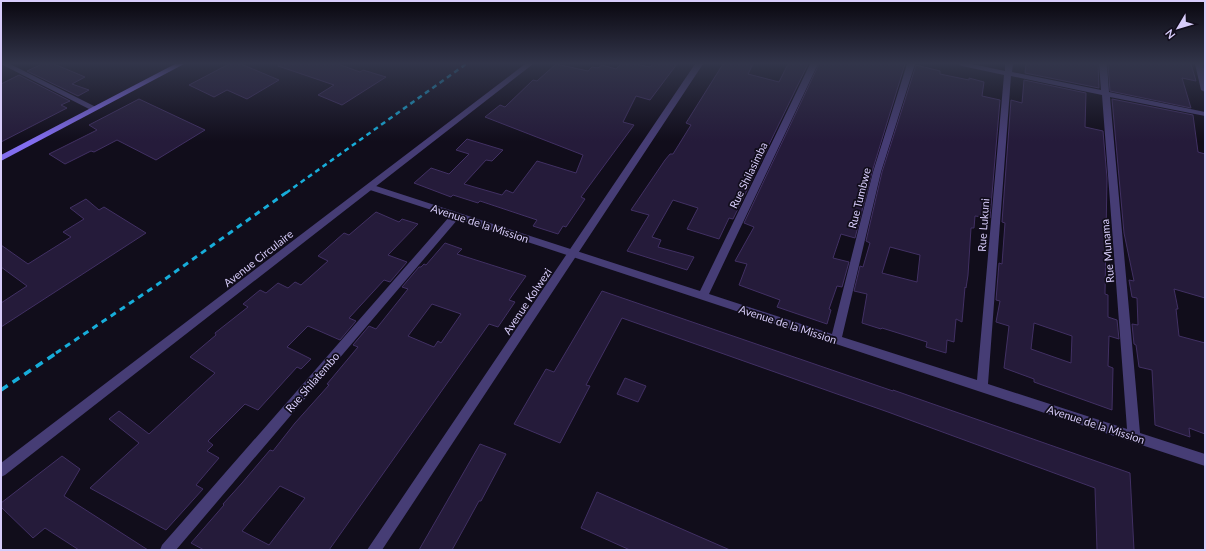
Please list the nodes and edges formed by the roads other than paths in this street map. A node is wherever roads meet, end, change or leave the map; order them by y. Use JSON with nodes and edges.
{"nodes":[{"id":1,"x":57,"y":90,"type":"edge"},
{"id":2,"x":130,"y":90,"type":"edge"},
{"id":3,"x":496,"y":90,"type":"edge"},
{"id":4,"x":682,"y":90,"type":"edge"},
{"id":5,"x":802,"y":90,"type":"edge"},
{"id":6,"x":902,"y":90,"type":"edge"},
{"id":7,"x":1007,"y":90,"type":"edge"},
{"id":8,"x":1089,"y":90,"type":"edge"},
{"id":9,"x":1106,"y":90,"type":"edge"},
{"id":10,"x":1106,"y":94,"type":"junction"},
{"id":11,"x":94,"y":108,"type":"junction"},
{"id":12,"x":1205,"y":114,"type":"edge"},
{"id":13,"x":1,"y":158,"type":"edge"},
{"id":14,"x":370,"y":187,"type":"junction"},
{"id":15,"x":456,"y":215,"type":"junction"},
{"id":16,"x":573,"y":253,"type":"junction"},
{"id":17,"x":703,"y":296,"type":"junction"},
{"id":18,"x":836,"y":340,"type":"junction"},
{"id":19,"x":982,"y":388,"type":"junction"},
{"id":20,"x":1134,"y":436,"type":"junction"},
{"id":21,"x":1205,"y":460,"type":"edge"},
{"id":22,"x":1,"y":471,"type":"edge"},
{"id":23,"x":167,"y":550,"type":"edge"},
{"id":24,"x":374,"y":550,"type":"edge"}],
"edges":[{"from":1,"to":11,"type":"street"},
{"from":2,"to":11,"type":"main road"},
{"from":3,"to":14,"type":"street","name":"Avenue Circulaire"},
{"from":4,"to":16,"type":"street","name":"Avenue Kolwezi"},
{"from":5,"to":17,"type":"street","name":"Rue Shilasimba"},
{"from":6,"to":18,"type":"street","name":"Rue Tumbwe"},
{"from":7,"to":19,"type":"street","name":"Rue Lukuni"},
{"from":8,"to":10,"type":"street"},
{"from":9,"to":10,"type":"street","name":"Rue Munama"},
{"from":10,"to":12,"type":"street"},
{"from":10,"to":20,"type":"street","name":"Rue Munama"},
{"from":11,"to":13,"type":"main road"},
{"from":14,"to":15,"type":"street","name":"Avenue de la Mission"},
{"from":14,"to":22,"type":"street","name":"Avenue Circulaire"},
{"from":15,"to":16,"type":"street","name":"Avenue de la Mission"},
{"from":15,"to":23,"type":"street","name":"Rue Shilatembo"},
{"from":16,"to":17,"type":"street","name":"Avenue de la Mission"},
{"from":16,"to":24,"type":"street","name":"Avenue Kolwezi"},
{"from":17,"to":18,"type":"street","name":"Avenue de la Mission"},
{"from":18,"to":19,"type":"street","name":"Avenue de la Mission"},
{"from":19,"to":20,"type":"street","name":"Avenue de la Mission"},
{"from":20,"to":21,"type":"street","name":"Avenue de la Mission"}]}
